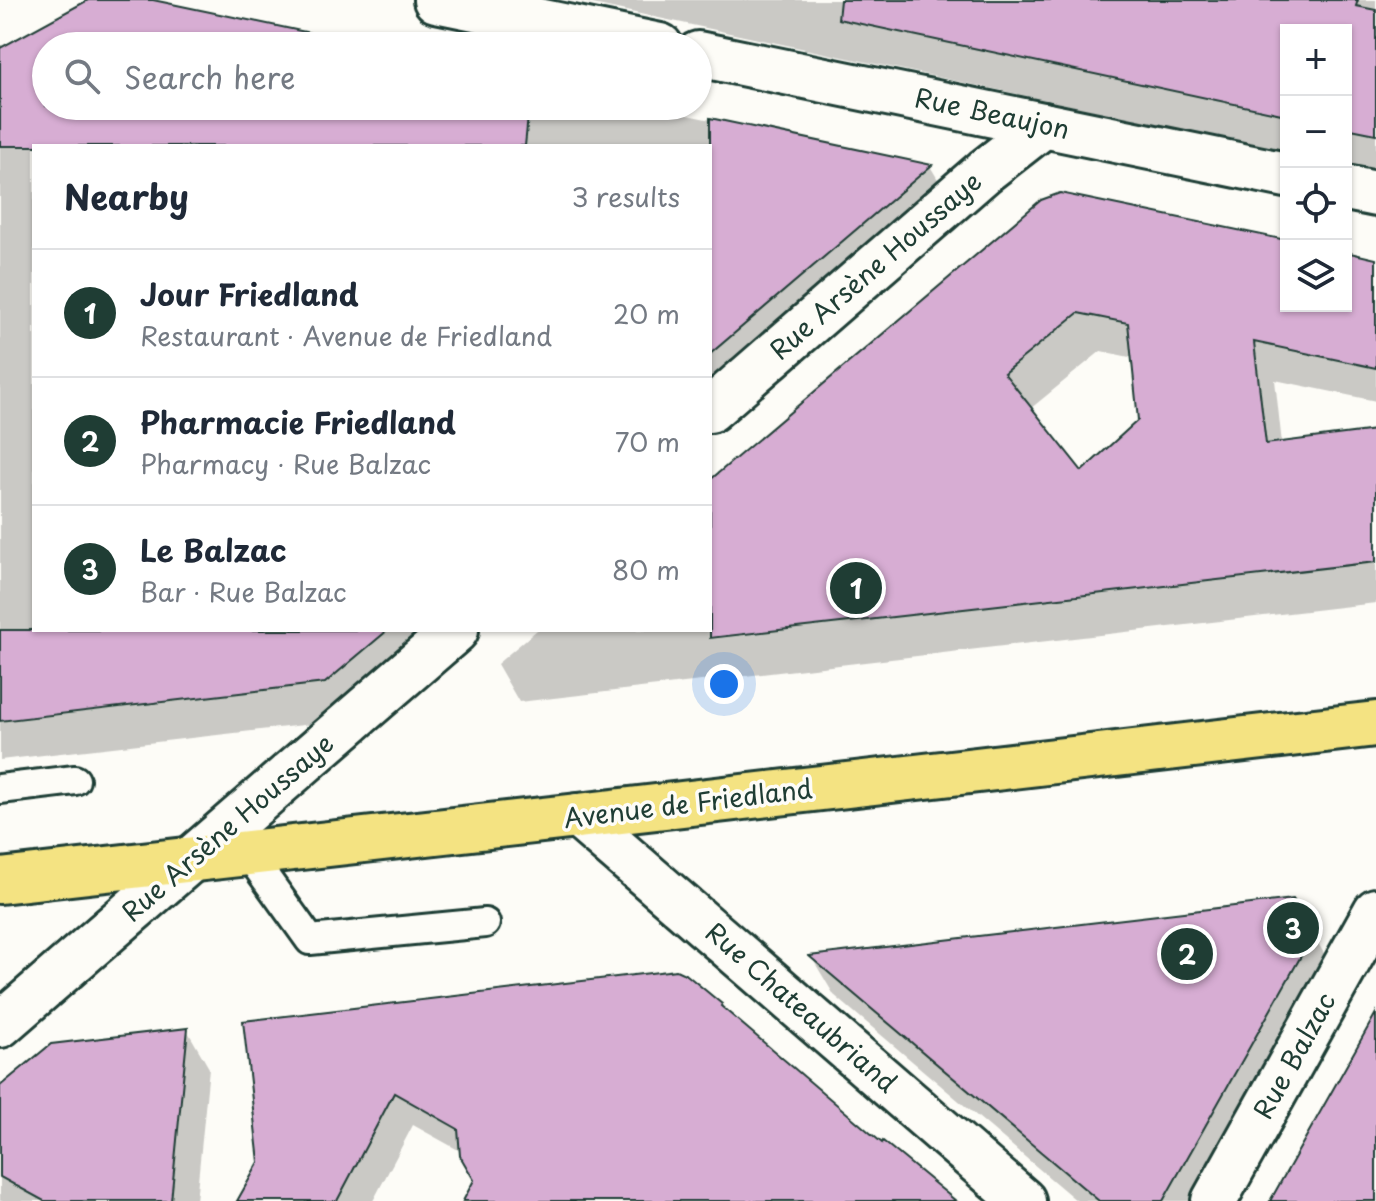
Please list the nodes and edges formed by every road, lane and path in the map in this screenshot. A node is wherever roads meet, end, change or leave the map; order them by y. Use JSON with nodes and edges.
{"nodes":[{"id":1,"x":436,"y":0,"type":"edge"},
{"id":2,"x":592,"y":32,"type":"edge"},
{"id":3,"x":712,"y":57,"type":"edge"},
{"id":4,"x":1044,"y":125,"type":"junction"},
{"id":5,"x":1280,"y":174,"type":"edge"},
{"id":6,"x":1352,"y":189,"type":"edge"},
{"id":7,"x":1376,"y":194,"type":"edge"},
{"id":8,"x":712,"y":408,"type":"edge"},
{"id":9,"x":454,"y":632,"type":"edge"},
{"id":10,"x":1376,"y":724,"type":"edge"},
{"id":11,"x":75,"y":780,"type":"dead end"},
{"id":12,"x":0,"y":789,"type":"edge"},
{"id":13,"x":578,"y":816,"type":"junction"},
{"id":14,"x":247,"y":852,"type":"junction"},
{"id":15,"x":193,"y":858,"type":"junction"},
{"id":16,"x":0,"y":881,"type":"edge"},
{"id":17,"x":1376,"y":911,"type":"edge"},
{"id":18,"x":485,"y":923,"type":"dead end"},
{"id":19,"x":0,"y":1025,"type":"edge"},
{"id":20,"x":1023,"y":1201,"type":"edge"},
{"id":21,"x":1214,"y":1201,"type":"edge"}],
"edges":[{"from":1,"to":2,"type":"street"},
{"from":3,"to":4,"type":"street","name":"Rue Beaujon"},
{"from":4,"to":5,"type":"street","name":"Rue Beaujon"},
{"from":4,"to":8,"type":"street","name":"Rue Arsène Houssaye"},
{"from":6,"to":7,"type":"street"},
{"from":9,"to":15,"type":"street","name":"Rue Arsène Houssaye"},
{"from":10,"to":13,"type":"main road","name":"Avenue de Friedland"},
{"from":11,"to":12,"type":"lane"},
{"from":13,"to":14,"type":"main road","name":"Avenue de Friedland"},
{"from":13,"to":20,"type":"street","name":"Rue Chateaubriand"},
{"from":14,"to":15,"type":"main road","name":"Avenue de Friedland"},
{"from":14,"to":18,"type":"lane"},
{"from":15,"to":16,"type":"main road","name":"Avenue de Friedland"},
{"from":15,"to":19,"type":"street","name":"Rue Arsène Houssaye"},
{"from":17,"to":21,"type":"street","name":"Rue Balzac"}]}
